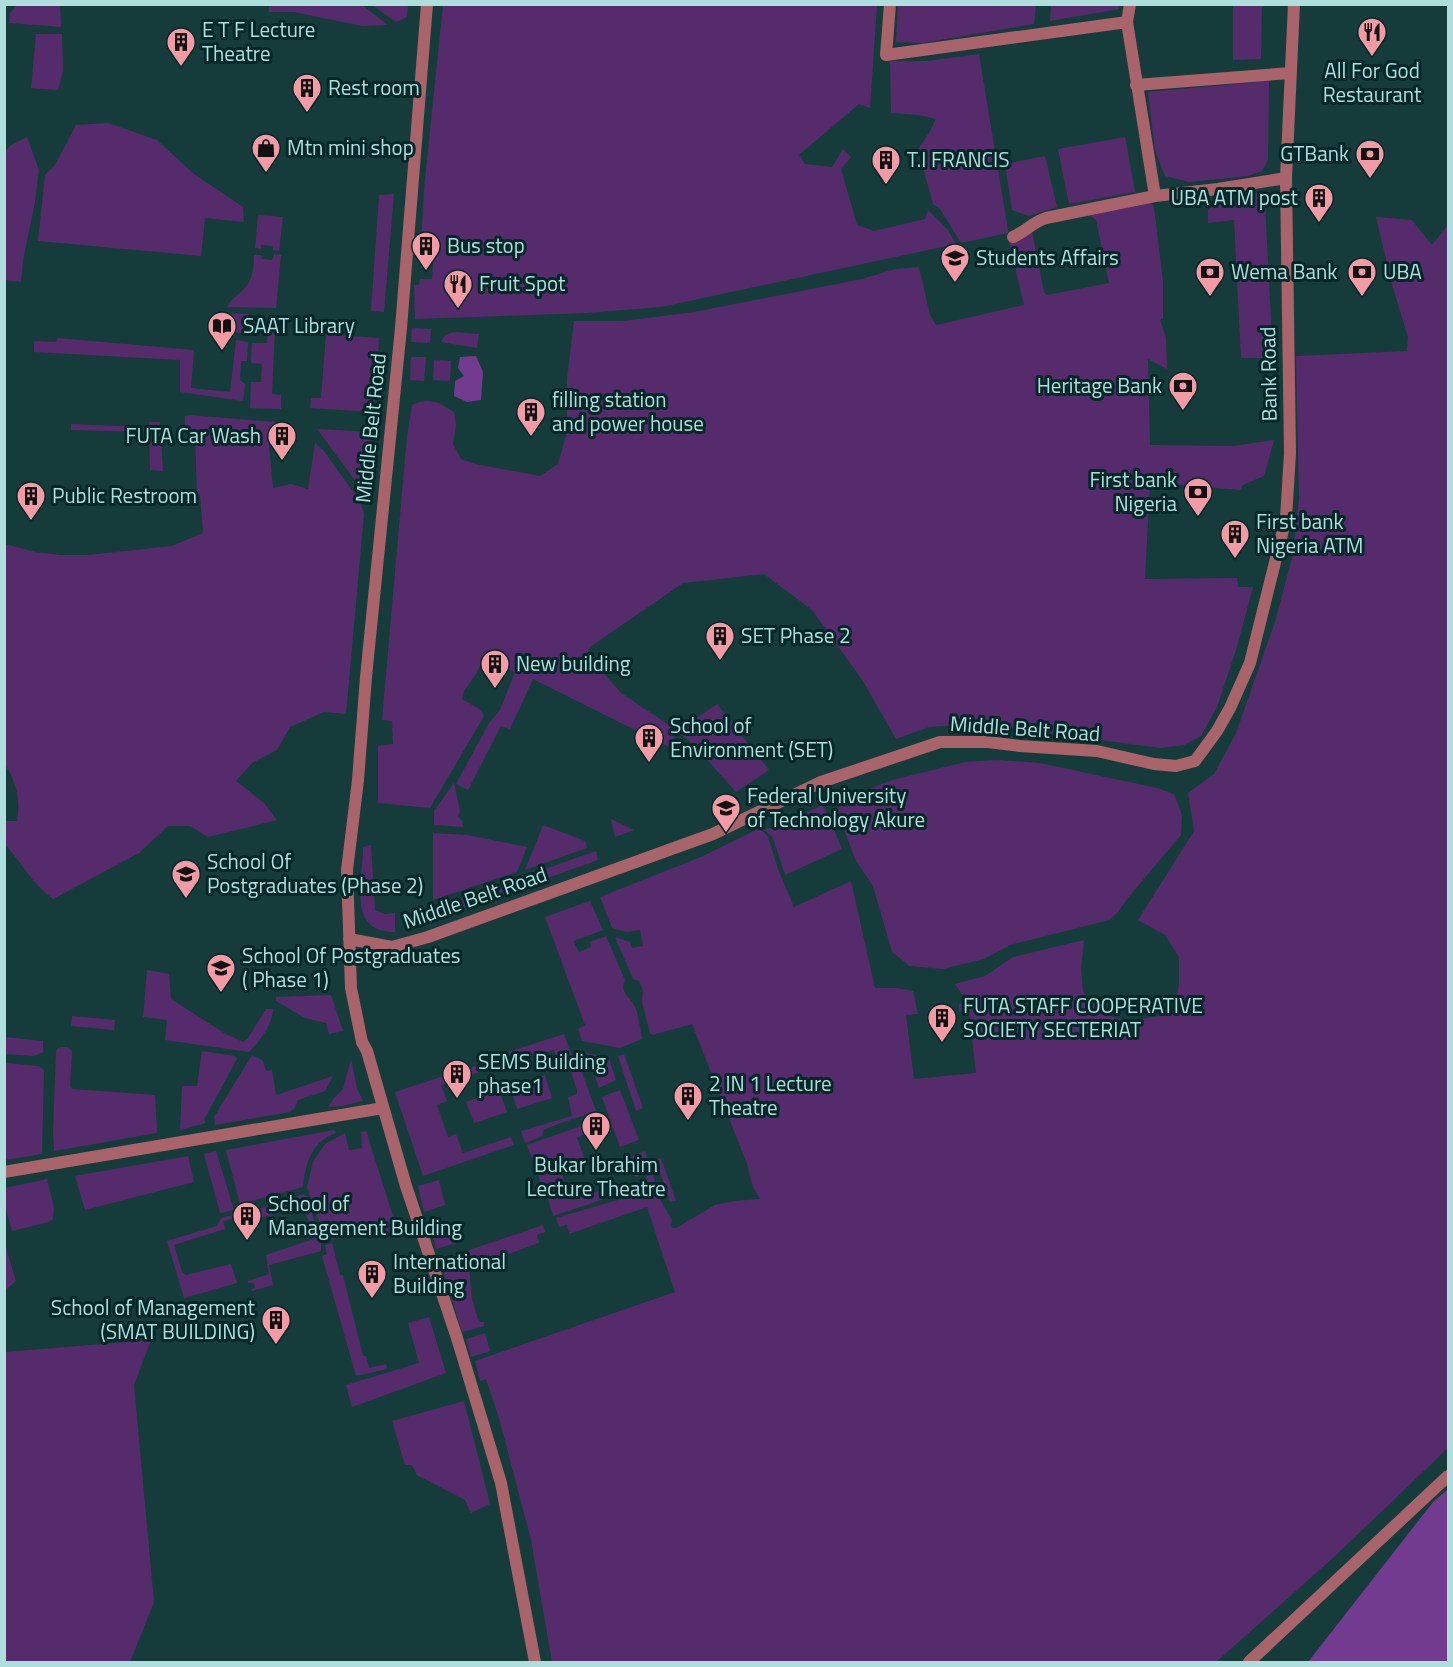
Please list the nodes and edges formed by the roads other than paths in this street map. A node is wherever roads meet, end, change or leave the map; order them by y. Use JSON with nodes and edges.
{"nodes":[{"id":1,"x":427,"y":4,"type":"edge"},
{"id":2,"x":890,"y":4,"type":"edge"},
{"id":3,"x":1130,"y":4,"type":"edge"},
{"id":4,"x":1294,"y":4,"type":"edge"},
{"id":5,"x":1127,"y":22,"type":"junction"},
{"id":6,"x":1290,"y":73,"type":"junction"},
{"id":7,"x":1136,"y":84,"type":"junction"},
{"id":8,"x":1286,"y":178,"type":"junction"},
{"id":9,"x":1155,"y":196,"type":"junction"},
{"id":10,"x":1013,"y":237,"type":"dead end"},
{"id":11,"x":1217,"y":731,"type":"joint"},
{"id":12,"x":349,"y":939,"type":"junction"},
{"id":13,"x":383,"y":1108,"type":"junction"},
{"id":14,"x":4,"y":1172,"type":"edge"},
{"id":15,"x":1449,"y":1476,"type":"edge"},
{"id":16,"x":535,"y":1662,"type":"edge"},
{"id":17,"x":1248,"y":1662,"type":"edge"}],
"edges":[{"from":1,"to":12,"type":"street","name":"Middle Belt Road"},
{"from":2,"to":5,"type":"street"},
{"from":3,"to":5,"type":"street"},
{"from":4,"to":6,"type":"street","name":"Bank Road"},
{"from":5,"to":7,"type":"street"},
{"from":6,"to":7,"type":"street"},
{"from":6,"to":8,"type":"street","name":"Bank Road"},
{"from":7,"to":9,"type":"street"},
{"from":8,"to":9,"type":"street"},
{"from":8,"to":11,"type":"street","name":"Bank Road"},
{"from":9,"to":10,"type":"street"},
{"from":11,"to":12,"type":"street","name":"Middle Belt Road"},
{"from":12,"to":13,"type":"street"},
{"from":13,"to":14,"type":"street"},
{"from":13,"to":16,"type":"street"},
{"from":15,"to":17,"type":"street"}]}
